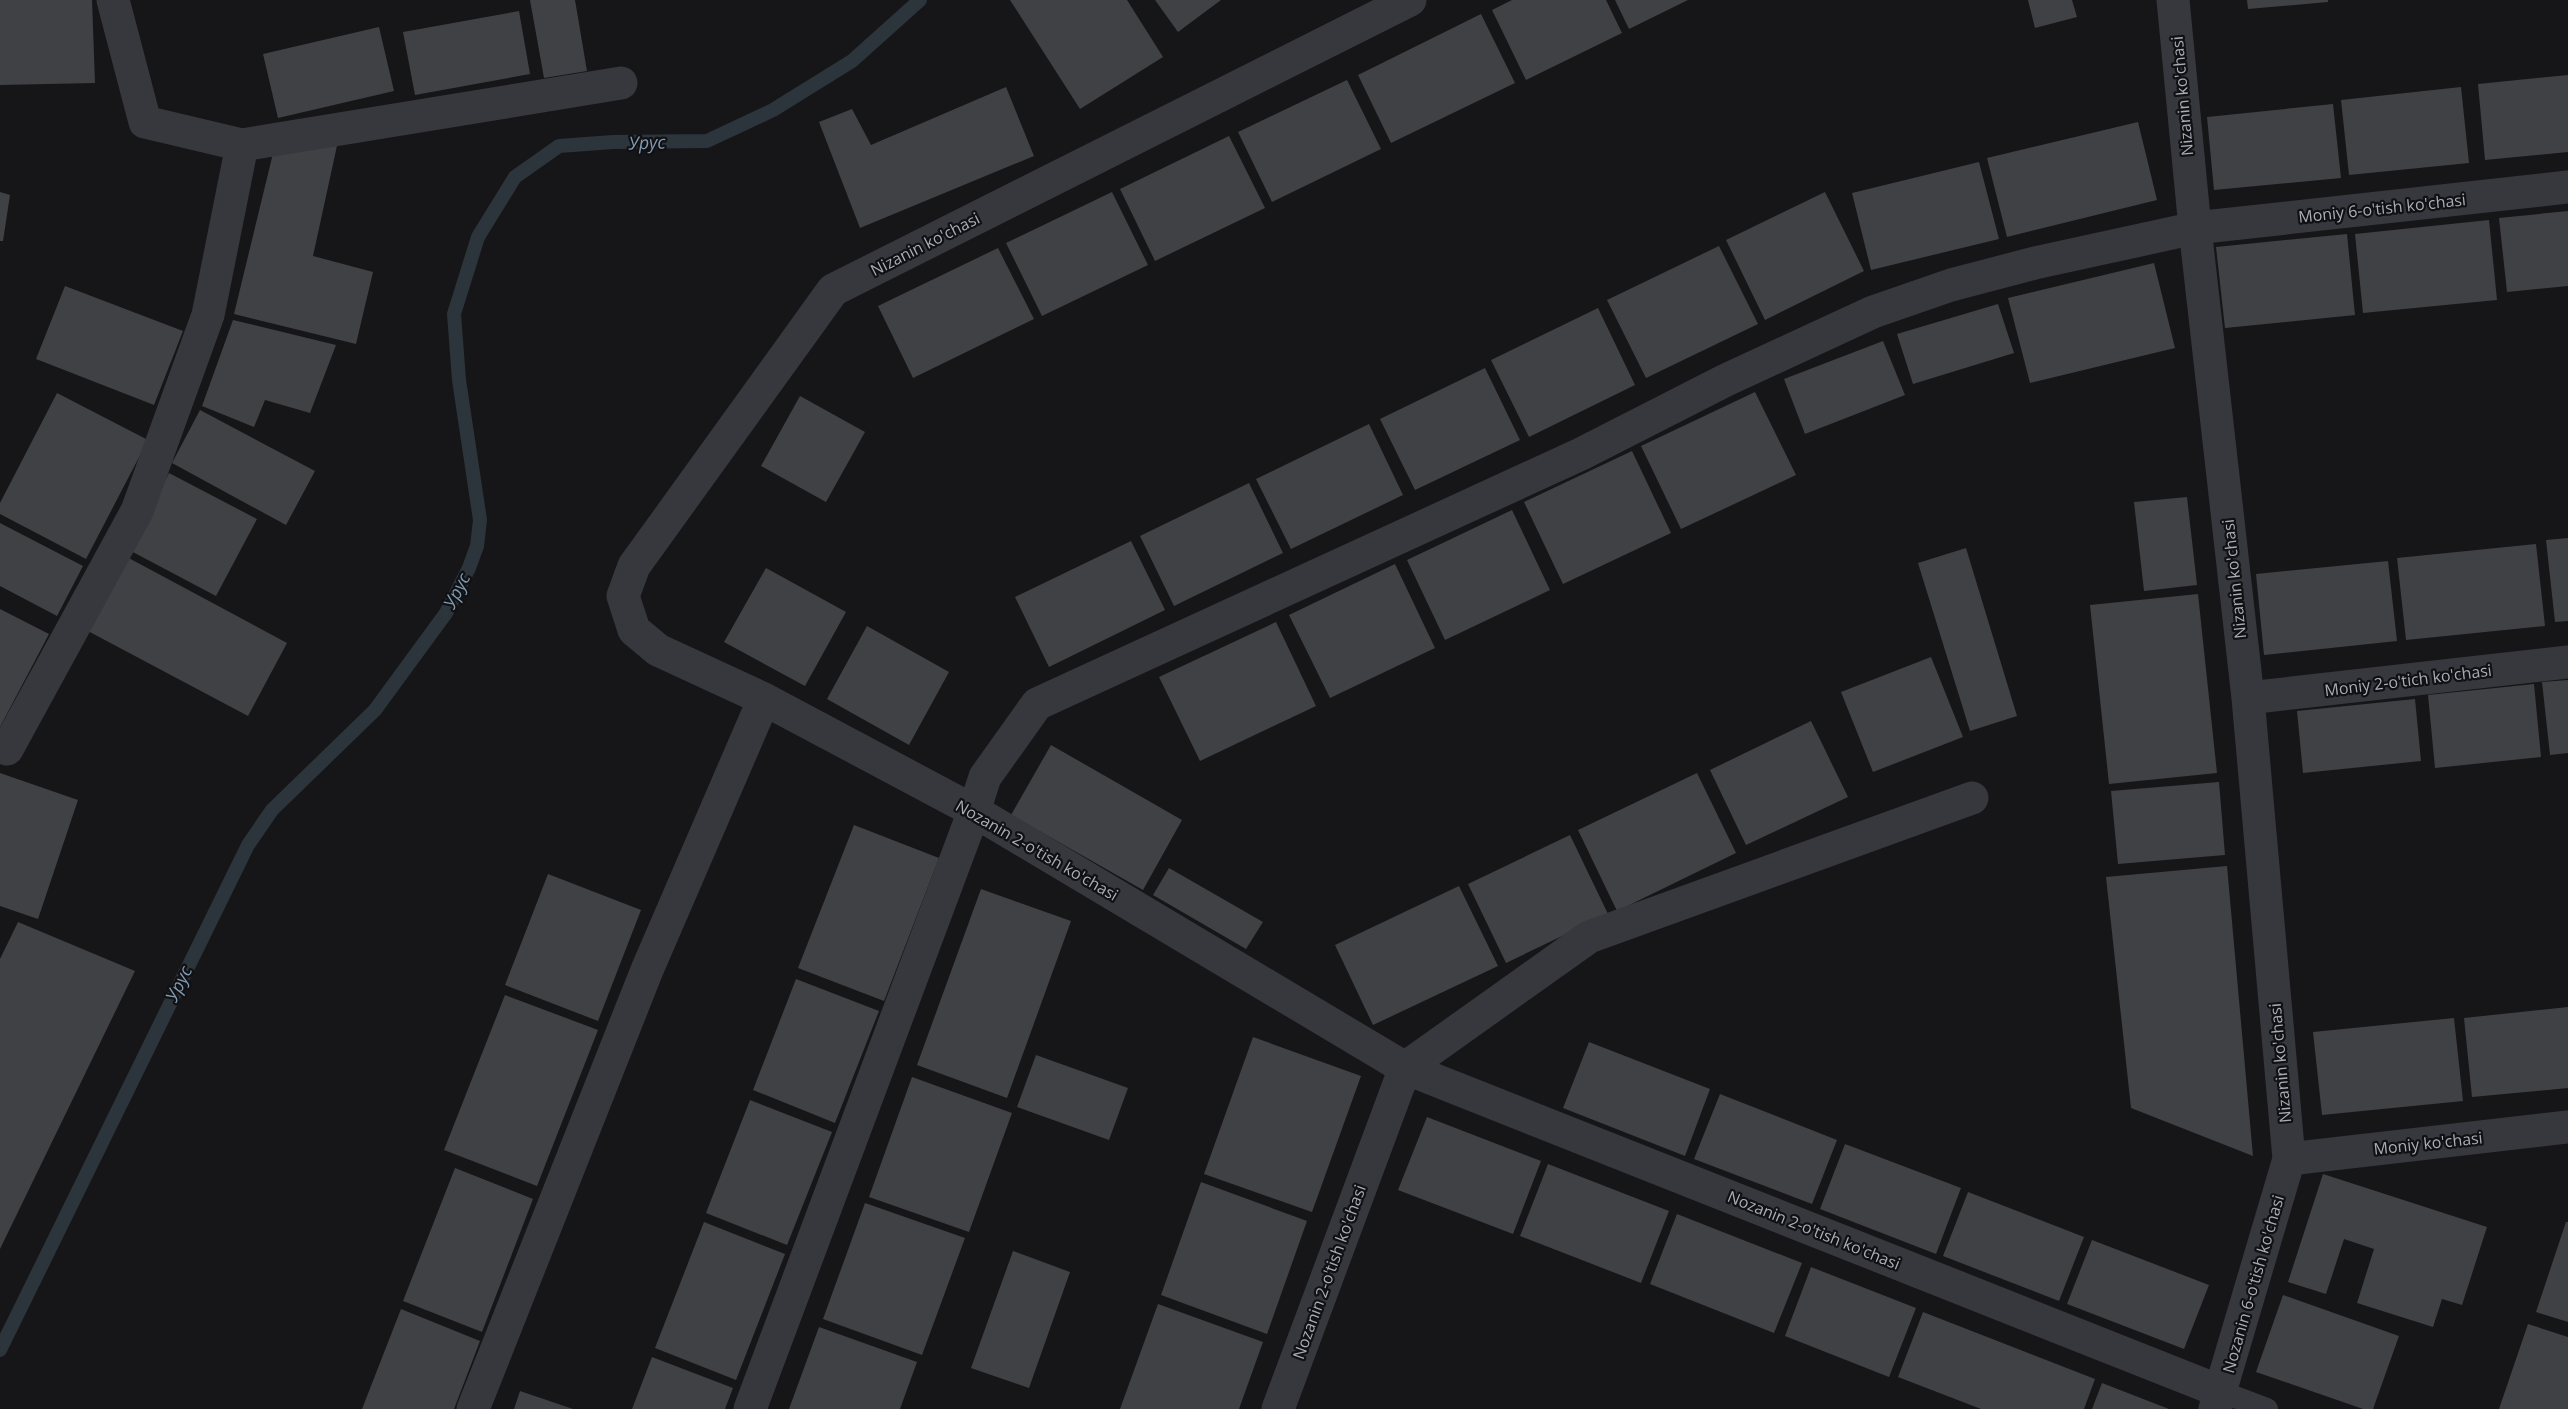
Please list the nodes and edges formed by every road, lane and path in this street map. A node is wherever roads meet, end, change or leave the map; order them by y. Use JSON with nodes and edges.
{"nodes":[{"id":1,"x":113,"y":0,"type":"edge"},
{"id":2,"x":1410,"y":0,"type":"edge"},
{"id":3,"x":2173,"y":0,"type":"edge"},
{"id":4,"x":621,"y":83,"type":"dead end"},
{"id":5,"x":242,"y":145,"type":"junction"},
{"id":6,"x":2568,"y":187,"type":"edge"},
{"id":7,"x":2195,"y":228,"type":"junction"},
{"id":8,"x":658,"y":650,"type":"joint"},
{"id":9,"x":2568,"y":662,"type":"edge"},
{"id":10,"x":2248,"y":698,"type":"junction"},
{"id":11,"x":764,"y":699,"type":"junction"},
{"id":12,"x":7,"y":749,"type":"dead end"},
{"id":13,"x":1972,"y":798,"type":"dead end"},
{"id":14,"x":974,"y":811,"type":"junction"},
{"id":15,"x":1406,"y":1068,"type":"junction"},
{"id":16,"x":2568,"y":1127,"type":"edge"},
{"id":17,"x":2289,"y":1159,"type":"junction"},
{"id":18,"x":2219,"y":1401,"type":"edge"},
{"id":19,"x":473,"y":1409,"type":"edge"},
{"id":20,"x":750,"y":1409,"type":"edge"},
{"id":21,"x":1278,"y":1409,"type":"edge"},
{"id":22,"x":2266,"y":1409,"type":"edge"}],
"edges":[{"from":1,"to":5,"type":"street"},
{"from":2,"to":8,"type":"street","name":"Nizanin ko'chasi"},
{"from":3,"to":7,"type":"street","name":"Nizanin ko'chasi"},
{"from":4,"to":5,"type":"street"},
{"from":5,"to":12,"type":"street"},
{"from":6,"to":7,"type":"street","name":"Moniy 6-o'tish ko'chasi"},
{"from":7,"to":10,"type":"street","name":"Nizanin ko'chasi"},
{"from":7,"to":14,"type":"street","name":"Moniy 6-o'tish ko'chasi"},
{"from":8,"to":11,"type":"street","name":"Nozanin 2-o'tish ko'chasi"},
{"from":9,"to":10,"type":"street","name":"Moniy 2-o'tich ko'chasi"},
{"from":10,"to":17,"type":"street","name":"Nizanin ko'chasi"},
{"from":11,"to":14,"type":"street","name":"Nozanin 2-o'tish ko'chasi"},
{"from":11,"to":19,"type":"street"},
{"from":13,"to":15,"type":"street"},
{"from":14,"to":15,"type":"street","name":"Nozanin 2-o'tish ko'chasi"},
{"from":14,"to":20,"type":"street","name":"Moniy 6-o'tish ko'chasi"},
{"from":15,"to":18,"type":"street","name":"Nozanin 2-o'tish ko'chasi"},
{"from":15,"to":21,"type":"street","name":"Nozanin 2-o'tish ko'chasi"},
{"from":16,"to":17,"type":"street","name":"Moniy ko'chasi"},
{"from":17,"to":18,"type":"street","name":"Nozanin 6-o'tish ko'chasi"},
{"from":18,"to":22,"type":"lane"}]}
